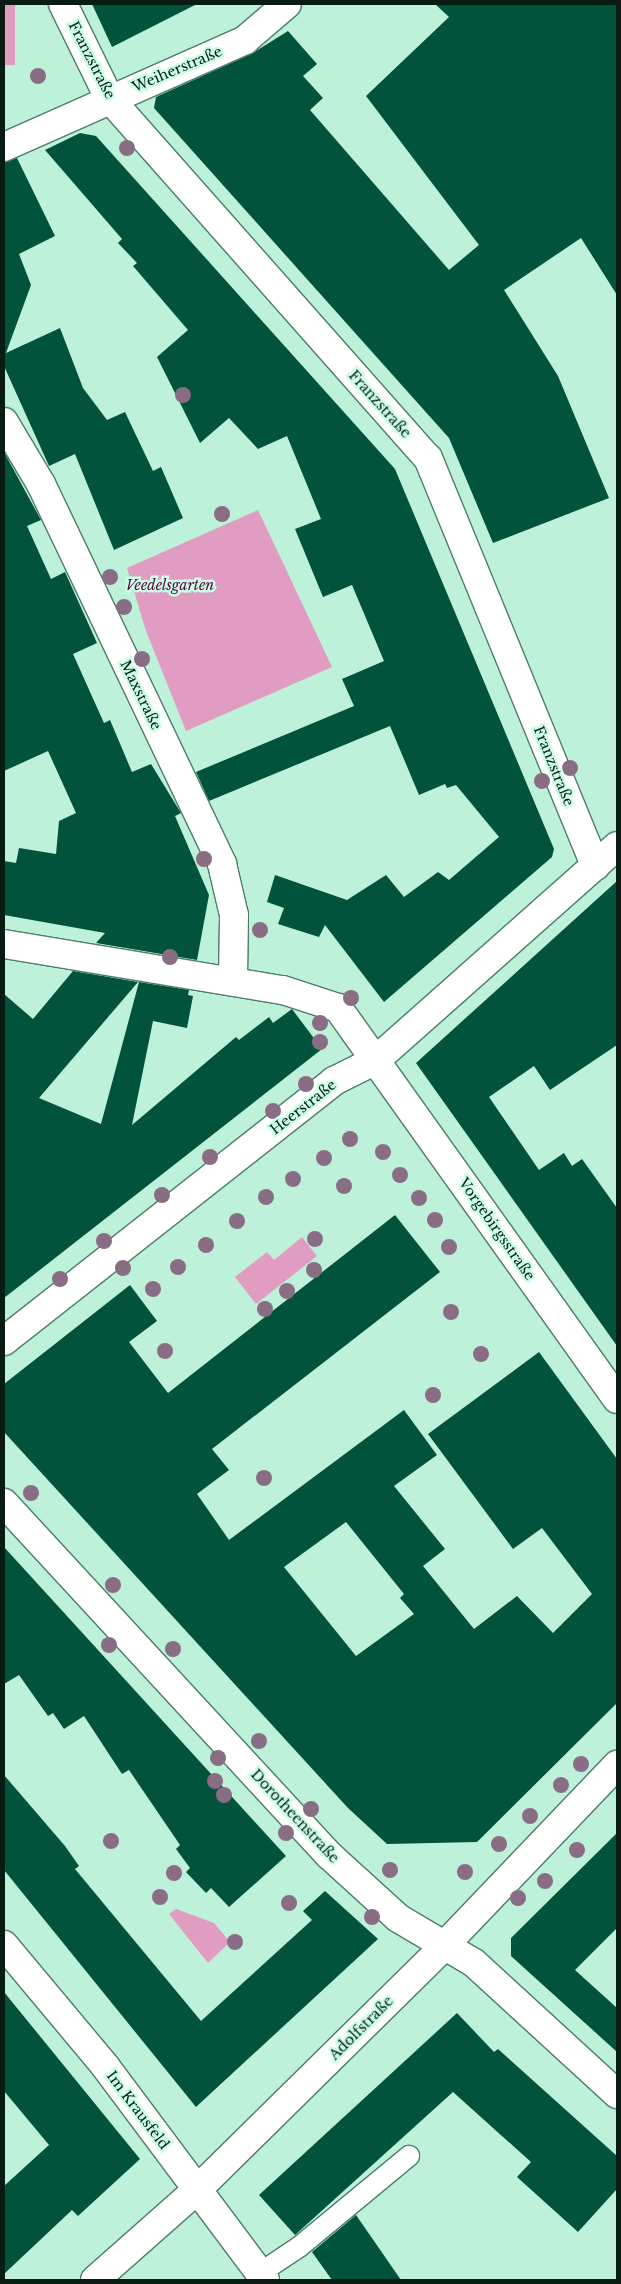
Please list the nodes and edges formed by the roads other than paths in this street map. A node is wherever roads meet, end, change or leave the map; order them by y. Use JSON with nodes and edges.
{"nodes":[{"id":1,"x":63,"y":4,"type":"edge"},
{"id":2,"x":287,"y":4,"type":"edge"},
{"id":3,"x":109,"y":98,"type":"junction"},
{"id":4,"x":4,"y":147,"type":"edge"},
{"id":5,"x":4,"y":422,"type":"edge"},
{"id":6,"x":617,"y":846,"type":"edge"},
{"id":7,"x":595,"y":866,"type":"junction"},
{"id":8,"x":4,"y":944,"type":"edge"},
{"id":9,"x":233,"y":981,"type":"junction"},
{"id":10,"x":376,"y":1060,"type":"junction"},
{"id":11,"x":4,"y":1341,"type":"edge"},
{"id":12,"x":617,"y":1399,"type":"edge"},
{"id":13,"x":4,"y":1503,"type":"edge"},
{"id":14,"x":617,"y":1765,"type":"edge"},
{"id":15,"x":4,"y":1945,"type":"edge"},
{"id":16,"x":442,"y":1947,"type":"junction"},
{"id":17,"x":617,"y":2094,"type":"edge"},
{"id":18,"x":409,"y":2156,"type":"dead end"},
{"id":19,"x":198,"y":2189,"type":"junction"},
{"id":20,"x":263,"y":2277,"type":"edge"},
{"id":21,"x":95,"y":2280,"type":"edge"}],
"edges":[{"from":1,"to":3,"type":"street","name":"Franzstraße"},
{"from":2,"to":3,"type":"street","name":"Weiherstraße"},
{"from":3,"to":4,"type":"street","name":"Weiherstraße"},
{"from":3,"to":7,"type":"street","name":"Franzstraße"},
{"from":5,"to":9,"type":"street","name":"Maxstraße"},
{"from":6,"to":7,"type":"street","name":"Heerstraße"},
{"from":7,"to":10,"type":"street","name":"Heerstraße"},
{"from":8,"to":9,"type":"street"},
{"from":9,"to":10,"type":"street"},
{"from":10,"to":11,"type":"street","name":"Heerstraße"},
{"from":10,"to":12,"type":"street","name":"Vorgebirgsstraße"},
{"from":13,"to":16,"type":"street","name":"Dorotheenstraße"},
{"from":14,"to":16,"type":"street","name":"Adolfstraße"},
{"from":15,"to":19,"type":"street","name":"Im Krausfeld"},
{"from":16,"to":17,"type":"street","name":"Dorotheenstraße"},
{"from":16,"to":19,"type":"street","name":"Adolfstraße"},
{"from":18,"to":20,"type":"lane"},
{"from":19,"to":20,"type":"street","name":"Im Krausfeld"},
{"from":19,"to":21,"type":"street","name":"Adolfstraße"}]}
